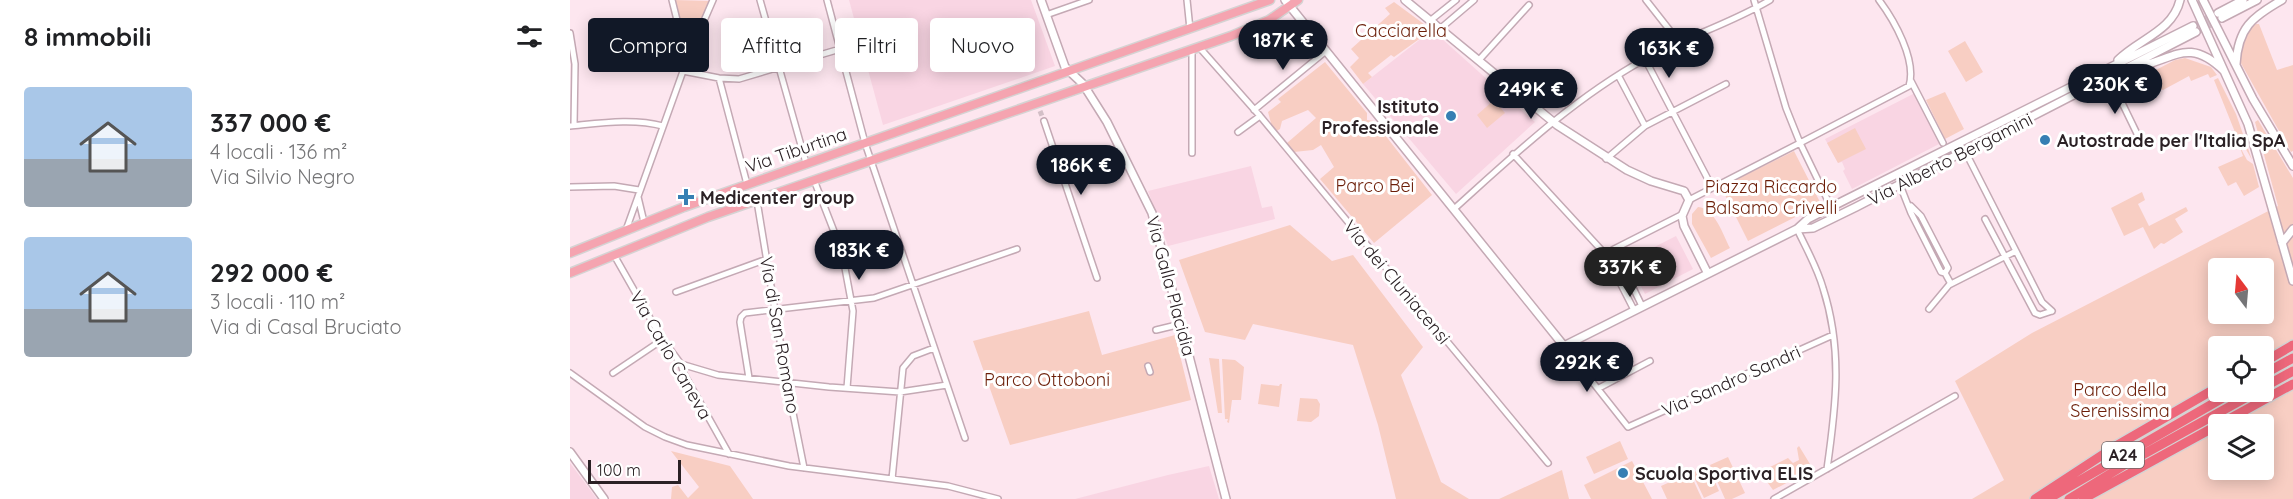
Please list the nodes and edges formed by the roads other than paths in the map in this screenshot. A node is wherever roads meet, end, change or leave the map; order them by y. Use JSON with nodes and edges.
{"nodes":[{"id":1,"x":672,"y":0,"type":"edge"},
{"id":2,"x":713,"y":0,"type":"edge"},
{"id":3,"x":760,"y":0,"type":"edge"},
{"id":4,"x":827,"y":0,"type":"edge"},
{"id":5,"x":1041,"y":0,"type":"edge"},
{"id":6,"x":1089,"y":0,"type":"edge"},
{"id":7,"x":1187,"y":0,"type":"edge"},
{"id":8,"x":1270,"y":0,"type":"edge"},
{"id":9,"x":1298,"y":0,"type":"edge"},
{"id":10,"x":1405,"y":0,"type":"edge"},
{"id":11,"x":1456,"y":0,"type":"edge"},
{"id":12,"x":1474,"y":0,"type":"edge"},
{"id":13,"x":1646,"y":0,"type":"edge"},
{"id":14,"x":1754,"y":0,"type":"edge"},
{"id":15,"x":1770,"y":0,"type":"edge"},
{"id":16,"x":1879,"y":0,"type":"edge"},
{"id":17,"x":2180,"y":0,"type":"edge"},
{"id":18,"x":2193,"y":0,"type":"edge"},
{"id":19,"x":2203,"y":0,"type":"edge"},
{"id":20,"x":2243,"y":0,"type":"edge"},
{"id":21,"x":2258,"y":0,"type":"edge"},
{"id":22,"x":2282,"y":0,"type":"edge"},
{"id":23,"x":1288,"y":3,"type":"edge"},
{"id":24,"x":1529,"y":5,"type":"dead end"},
{"id":25,"x":1756,"y":8,"type":"junction"},
{"id":26,"x":1046,"y":15,"type":"junction"},
{"id":27,"x":676,"y":18,"type":"edge"},
{"id":28,"x":705,"y":18,"type":"edge"},
{"id":29,"x":765,"y":18,"type":"edge"},
{"id":30,"x":1431,"y":20,"type":"junction"},
{"id":31,"x":1442,"y":28,"type":"junction"},
{"id":32,"x":1190,"y":29,"type":"junction"},
{"id":33,"x":835,"y":30,"type":"edge"},
{"id":34,"x":570,"y":33,"type":"edge"},
{"id":35,"x":1679,"y":42,"type":"junction"},
{"id":36,"x":1196,"y":48,"type":"junction"},
{"id":37,"x":1326,"y":51,"type":"junction"},
{"id":38,"x":1645,"y":59,"type":"junction"},
{"id":39,"x":1479,"y":60,"type":"junction"},
{"id":40,"x":2112,"y":66,"type":"junction"},
{"id":41,"x":2236,"y":67,"type":"junction"},
{"id":42,"x":2122,"y":69,"type":"junction"},
{"id":43,"x":1068,"y":71,"type":"junction"},
{"id":44,"x":683,"y":72,"type":"edge"},
{"id":45,"x":688,"y":72,"type":"edge"},
{"id":46,"x":762,"y":72,"type":"edge"},
{"id":47,"x":780,"y":72,"type":"edge"},
{"id":48,"x":846,"y":72,"type":"edge"},
{"id":49,"x":1618,"y":75,"type":"junction"},
{"id":50,"x":2228,"y":75,"type":"junction"},
{"id":51,"x":2109,"y":76,"type":"junction"},
{"id":52,"x":719,"y":78,"type":"junction"},
{"id":53,"x":1911,"y":81,"type":"junction"},
{"id":54,"x":1726,"y":84,"type":"dead end"},
{"id":55,"x":1085,"y":86,"type":"junction"},
{"id":56,"x":1254,"y":110,"type":"junction"},
{"id":57,"x":1673,"y":111,"type":"junction"},
{"id":58,"x":1260,"y":116,"type":"junction"},
{"id":59,"x":1044,"y":121,"type":"tunnel mouth"},
{"id":60,"x":1552,"y":121,"type":"junction"},
{"id":61,"x":572,"y":125,"type":"edge"},
{"id":62,"x":663,"y":126,"type":"junction"},
{"id":63,"x":1645,"y":126,"type":"junction"},
{"id":64,"x":1238,"y":132,"type":"dead end"},
{"id":65,"x":1960,"y":142,"type":"junction"},
{"id":66,"x":865,"y":143,"type":"junction"},
{"id":67,"x":1800,"y":143,"type":"junction"},
{"id":68,"x":1943,"y":143,"type":"dead end"},
{"id":69,"x":2142,"y":144,"type":"dead end"},
{"id":70,"x":1965,"y":151,"type":"junction"},
{"id":71,"x":1192,"y":153,"type":"dead end"},
{"id":72,"x":1513,"y":154,"type":"junction"},
{"id":73,"x":1606,"y":159,"type":"junction"},
{"id":74,"x":871,"y":161,"type":"junction"},
{"id":75,"x":806,"y":163,"type":"junction"},
{"id":76,"x":2293,"y":166,"type":"edge"},
{"id":77,"x":814,"y":180,"type":"junction"},
{"id":78,"x":747,"y":184,"type":"junction"},
{"id":79,"x":1900,"y":185,"type":"junction"},
{"id":80,"x":570,"y":187,"type":"edge"},
{"id":81,"x":1712,"y":187,"type":"junction"},
{"id":82,"x":638,"y":193,"type":"junction"},
{"id":83,"x":1689,"y":200,"type":"junction"},
{"id":84,"x":757,"y":201,"type":"junction"},
{"id":85,"x":1831,"y":207,"type":"junction"},
{"id":86,"x":1454,"y":209,"type":"junction"},
{"id":87,"x":1683,"y":214,"type":"junction"},
{"id":88,"x":1985,"y":219,"type":"dead end"},
{"id":89,"x":645,"y":222,"type":"junction"},
{"id":90,"x":1797,"y":229,"type":"junction"},
{"id":91,"x":2293,"y":229,"type":"edge"},
{"id":92,"x":626,"y":230,"type":"junction"},
{"id":93,"x":2282,"y":243,"type":"junction"},
{"id":94,"x":1017,"y":249,"type":"dead end"},
{"id":95,"x":1614,"y":249,"type":"junction"},
{"id":96,"x":2016,"y":251,"type":"junction"},
{"id":97,"x":570,"y":253,"type":"edge"},
{"id":98,"x":614,"y":255,"type":"junction"},
{"id":99,"x":1606,"y":255,"type":"junction"},
{"id":100,"x":2005,"y":257,"type":"junction"},
{"id":101,"x":767,"y":259,"type":"junction"},
{"id":102,"x":1707,"y":272,"type":"junction"},
{"id":103,"x":570,"y":273,"type":"edge"},
{"id":104,"x":1097,"y":278,"type":"dead end"},
{"id":105,"x":2293,"y":281,"type":"edge"},
{"id":106,"x":1951,"y":284,"type":"junction"},
{"id":107,"x":913,"y":286,"type":"junction"},
{"id":108,"x":676,"y":292,"type":"dead end"},
{"id":109,"x":850,"y":302,"type":"junction"},
{"id":110,"x":1642,"y":306,"type":"junction"},
{"id":111,"x":776,"y":309,"type":"junction"},
{"id":112,"x":1929,"y":309,"type":"dead end"},
{"id":113,"x":1634,"y":310,"type":"junction"},
{"id":114,"x":1181,"y":324,"type":"junction"},
{"id":115,"x":1156,"y":330,"type":"dead end"},
{"id":116,"x":1833,"y":335,"type":"junction"},
{"id":117,"x":662,"y":340,"type":"junction"},
{"id":118,"x":2293,"y":345,"type":"edge"},
{"id":119,"x":1564,"y":346,"type":"junction"},
{"id":120,"x":934,"y":348,"type":"junction"},
{"id":121,"x":2274,"y":356,"type":"edge"},
{"id":122,"x":2293,"y":358,"type":"edge"},
{"id":123,"x":1650,"y":361,"type":"dead end"},
{"id":124,"x":681,"y":364,"type":"junction"},
{"id":125,"x":2274,"y":368,"type":"edge"},
{"id":126,"x":2293,"y":371,"type":"edge"},
{"id":127,"x":570,"y":373,"type":"edge"},
{"id":128,"x":613,"y":373,"type":"dead end"},
{"id":129,"x":749,"y":378,"type":"junction"},
{"id":130,"x":2274,"y":381,"type":"edge"},
{"id":131,"x":788,"y":383,"type":"junction"},
{"id":132,"x":2293,"y":384,"type":"edge"},
{"id":133,"x":946,"y":385,"type":"junction"},
{"id":134,"x":847,"y":388,"type":"junction"},
{"id":135,"x":1599,"y":388,"type":"junction"},
{"id":136,"x":900,"y":392,"type":"junction"},
{"id":137,"x":2208,"y":393,"type":"edge"},
{"id":138,"x":1955,"y":396,"type":"dead end"},
{"id":139,"x":2215,"y":402,"type":"edge"},
{"id":140,"x":2238,"y":402,"type":"edge"},
{"id":141,"x":2239,"y":414,"type":"edge"},
{"id":142,"x":2208,"y":431,"type":"edge"},
{"id":143,"x":965,"y":438,"type":"dead end"},
{"id":144,"x":570,"y":452,"type":"edge"},
{"id":145,"x":729,"y":454,"type":"junction"},
{"id":146,"x":1548,"y":464,"type":"dead end"},
{"id":147,"x":804,"y":468,"type":"junction"},
{"id":148,"x":1827,"y":469,"type":"junction"},
{"id":149,"x":892,"y":479,"type":"junction"},
{"id":150,"x":604,"y":499,"type":"edge"},
{"id":151,"x":998,"y":499,"type":"edge"},
{"id":152,"x":1226,"y":499,"type":"edge"},
{"id":153,"x":1774,"y":499,"type":"edge"},
{"id":154,"x":2035,"y":499,"type":"edge"},
{"id":155,"x":2048,"y":499,"type":"edge"},
{"id":156,"x":2069,"y":499,"type":"edge"},
{"id":157,"x":2083,"y":499,"type":"edge"}],
"edges":[{"from":1,"to":27,"type":"street"},
{"from":2,"to":28,"type":"street"},
{"from":3,"to":29,"type":"street"},
{"from":4,"to":33,"type":"street"},
{"from":5,"to":26,"type":"street"},
{"from":6,"to":26,"type":"street"},
{"from":7,"to":32,"type":"street"},
{"from":8,"to":32,"type":"main road","name":"Via Tiburtina"},
{"from":9,"to":23,"type":"main road","name":"Via Tiburtina"},
{"from":10,"to":30,"type":"street"},
{"from":11,"to":30,"type":"street"},
{"from":12,"to":31,"type":"street"},
{"from":13,"to":35,"type":"street"},
{"from":14,"to":25,"type":"street"},
{"from":15,"to":25,"type":"street"},
{"from":16,"to":53,"type":"street"},
{"from":17,"to":40,"type":"street"},
{"from":18,"to":50,"type":"street"},
{"from":19,"to":41,"type":"street"},
{"from":20,"to":21,"type":"street"},
{"from":22,"to":41,"type":"street"},
{"from":23,"to":36,"type":"main road","name":"Via Tiburtina"},
{"from":23,"to":37,"type":"street"},
{"from":24,"to":39,"type":"street"},
{"from":25,"to":35,"type":"street"},
{"from":25,"to":67,"type":"street"},
{"from":26,"to":43,"type":"street"},
{"from":30,"to":31,"type":"street"},
{"from":31,"to":39,"type":"street"},
{"from":32,"to":43,"type":"main road","name":"Via Tiburtina"},
{"from":34,"to":61,"type":"street"},
{"from":35,"to":38,"type":"street"},
{"from":36,"to":55,"type":"main road","name":"Via Tiburtina"},
{"from":36,"to":56,"type":"street","name":"Via dei Cluniacensi"},
{"from":36,"to":71,"type":"street"},
{"from":37,"to":56,"type":"street"},
{"from":37,"to":86,"type":"street"},
{"from":38,"to":49,"type":"street"},
{"from":38,"to":57,"type":"street"},
{"from":39,"to":60,"type":"street"},
{"from":40,"to":42,"type":"street","name":"Via Alberto Bergamini"},
{"from":40,"to":65,"type":"street","name":"Via Alberto Bergamini"},
{"from":41,"to":76,"type":"street"},
{"from":42,"to":50,"type":"street"},
{"from":42,"to":51,"type":"street","name":"Via Alberto Bergamini"},
{"from":43,"to":55,"type":"street"},
{"from":43,"to":66,"type":"main road","name":"Via Tiburtina"},
{"from":44,"to":62,"type":"street"},
{"from":45,"to":52,"type":"street"},
{"from":46,"to":52,"type":"street"},
{"from":47,"to":75,"type":"street"},
{"from":48,"to":66,"type":"street"},
{"from":49,"to":60,"type":"street"},
{"from":49,"to":63,"type":"street"},
{"from":50,"to":93,"type":"street"},
{"from":51,"to":69,"type":"street"},
{"from":51,"to":70,"type":"street","name":"Via Alberto Bergamini"},
{"from":52,"to":78,"type":"street"},
{"from":53,"to":67,"type":"street"},
{"from":53,"to":68,"type":"street"},
{"from":54,"to":57,"type":"street"},
{"from":55,"to":74,"type":"main road","name":"Via Tiburtina"},
{"from":55,"to":114,"type":"street","name":"Via Galla Placidia"},
{"from":56,"to":58,"type":"street","name":"Via dei Cluniacensi"},
{"from":57,"to":63,"type":"street"},
{"from":57,"to":81,"type":"street"},
{"from":58,"to":64,"type":"street"},
{"from":58,"to":146,"type":"street","name":"Via dei Cluniacensi"},
{"from":59,"to":104,"type":"street"},
{"from":60,"to":72,"type":"street"},
{"from":60,"to":73,"type":"street"},
{"from":61,"to":62,"type":"street"},
{"from":62,"to":82,"type":"street"},
{"from":63,"to":73,"type":"street"},
{"from":65,"to":70,"type":"street"},
{"from":65,"to":85,"type":"street","name":"Via Alberto Bergamini"},
{"from":66,"to":74,"type":"street","name":"Via Tiburtina"},
{"from":66,"to":75,"type":"main road","name":"Via Tiburtina"},
{"from":67,"to":81,"type":"street"},
{"from":67,"to":85,"type":"street"},
{"from":70,"to":79,"type":"street","name":"Via Alberto Bergamini"},
{"from":70,"to":96,"type":"street"},
{"from":72,"to":86,"type":"street"},
{"from":72,"to":99,"type":"street"},
{"from":73,"to":83,"type":"street"},
{"from":74,"to":77,"type":"main road","name":"Via Tiburtina"},
{"from":74,"to":107,"type":"street"},
{"from":75,"to":78,"type":"main road","name":"Via Tiburtina"},
{"from":77,"to":84,"type":"main road","name":"Via Tiburtina"},
{"from":77,"to":109,"type":"street"},
{"from":78,"to":89,"type":"main road","name":"Via Tiburtina"},
{"from":79,"to":90,"type":"street","name":"Via Alberto Bergamini"},
{"from":79,"to":106,"type":"street"},
{"from":80,"to":82,"type":"street"},
{"from":81,"to":83,"type":"street"},
{"from":82,"to":89,"type":"street"},
{"from":82,"to":92,"type":"street"},
{"from":83,"to":87,"type":"street"},
{"from":84,"to":98,"type":"main road","name":"Via Tiburtina"},
{"from":84,"to":101,"type":"street","name":"Via di San Romano"},
{"from":85,"to":90,"type":"street"},
{"from":86,"to":119,"type":"street"},
{"from":87,"to":95,"type":"street"},
{"from":87,"to":102,"type":"street"},
{"from":88,"to":100,"type":"street"},
{"from":89,"to":92,"type":"main road","name":"Via Tiburtina"},
{"from":90,"to":102,"type":"street"},
{"from":90,"to":116,"type":"street"},
{"from":91,"to":93,"type":"street"},
{"from":92,"to":97,"type":"main road","name":"Via Tiburtina"},
{"from":93,"to":105,"type":"street"},
{"from":94,"to":107,"type":"street"},
{"from":95,"to":99,"type":"street"},
{"from":95,"to":110,"type":"street"},
{"from":96,"to":100,"type":"street"},
{"from":96,"to":100,"type":"street"},
{"from":98,"to":103,"type":"main road","name":"Via Tiburtina"},
{"from":98,"to":117,"type":"street","name":"Via Carlo Caneva"},
{"from":99,"to":113,"type":"street"},
{"from":100,"to":106,"type":"street"},
{"from":101,"to":108,"type":"street"},
{"from":101,"to":111,"type":"street","name":"Via di San Romano"},
{"from":102,"to":110,"type":"street"},
{"from":106,"to":112,"type":"street"},
{"from":107,"to":109,"type":"street"},
{"from":107,"to":120,"type":"street"},
{"from":109,"to":111,"type":"street"},
{"from":109,"to":134,"type":"street"},
{"from":110,"to":113,"type":"street"},
{"from":111,"to":129,"type":"street"},
{"from":111,"to":131,"type":"street","name":"Via di San Romano"},
{"from":113,"to":119,"type":"street"},
{"from":114,"to":115,"type":"street"},
{"from":114,"to":152,"type":"street","name":"Via Galla Placidia"},
{"from":116,"to":135,"type":"street","name":"Via Sandro Sandri"},
{"from":116,"to":148,"type":"street"},
{"from":117,"to":124,"type":"street","name":"Via Carlo Caneva"},
{"from":117,"to":128,"type":"street"},
{"from":118,"to":121,"type":"highway"},
{"from":119,"to":135,"type":"street"},
{"from":120,"to":133,"type":"street"},
{"from":120,"to":136,"type":"street"},
{"from":122,"to":125,"type":"highway"},
{"from":123,"to":135,"type":"street"},
{"from":124,"to":129,"type":"street"},
{"from":124,"to":145,"type":"street","name":"Via Carlo Caneva"},
{"from":126,"to":130,"type":"highway"},
{"from":127,"to":145,"type":"street"},
{"from":129,"to":131,"type":"street"},
{"from":131,"to":134,"type":"street"},
{"from":131,"to":147,"type":"street","name":"Via di San Romano"},
{"from":132,"to":141,"type":"highway"},
{"from":133,"to":136,"type":"street"},
{"from":133,"to":143,"type":"street"},
{"from":134,"to":136,"type":"street"},
{"from":136,"to":149,"type":"street"},
{"from":137,"to":154,"type":"highway"},
{"from":138,"to":148,"type":"street"},
{"from":139,"to":155,"type":"highway","number":"A24"},
{"from":140,"to":156,"type":"highway","number":"A24"},
{"from":142,"to":157,"type":"highway"},
{"from":144,"to":150,"type":"street"},
{"from":145,"to":147,"type":"street"},
{"from":147,"to":149,"type":"street"},
{"from":148,"to":153,"type":"street"},
{"from":149,"to":151,"type":"street"}]}
